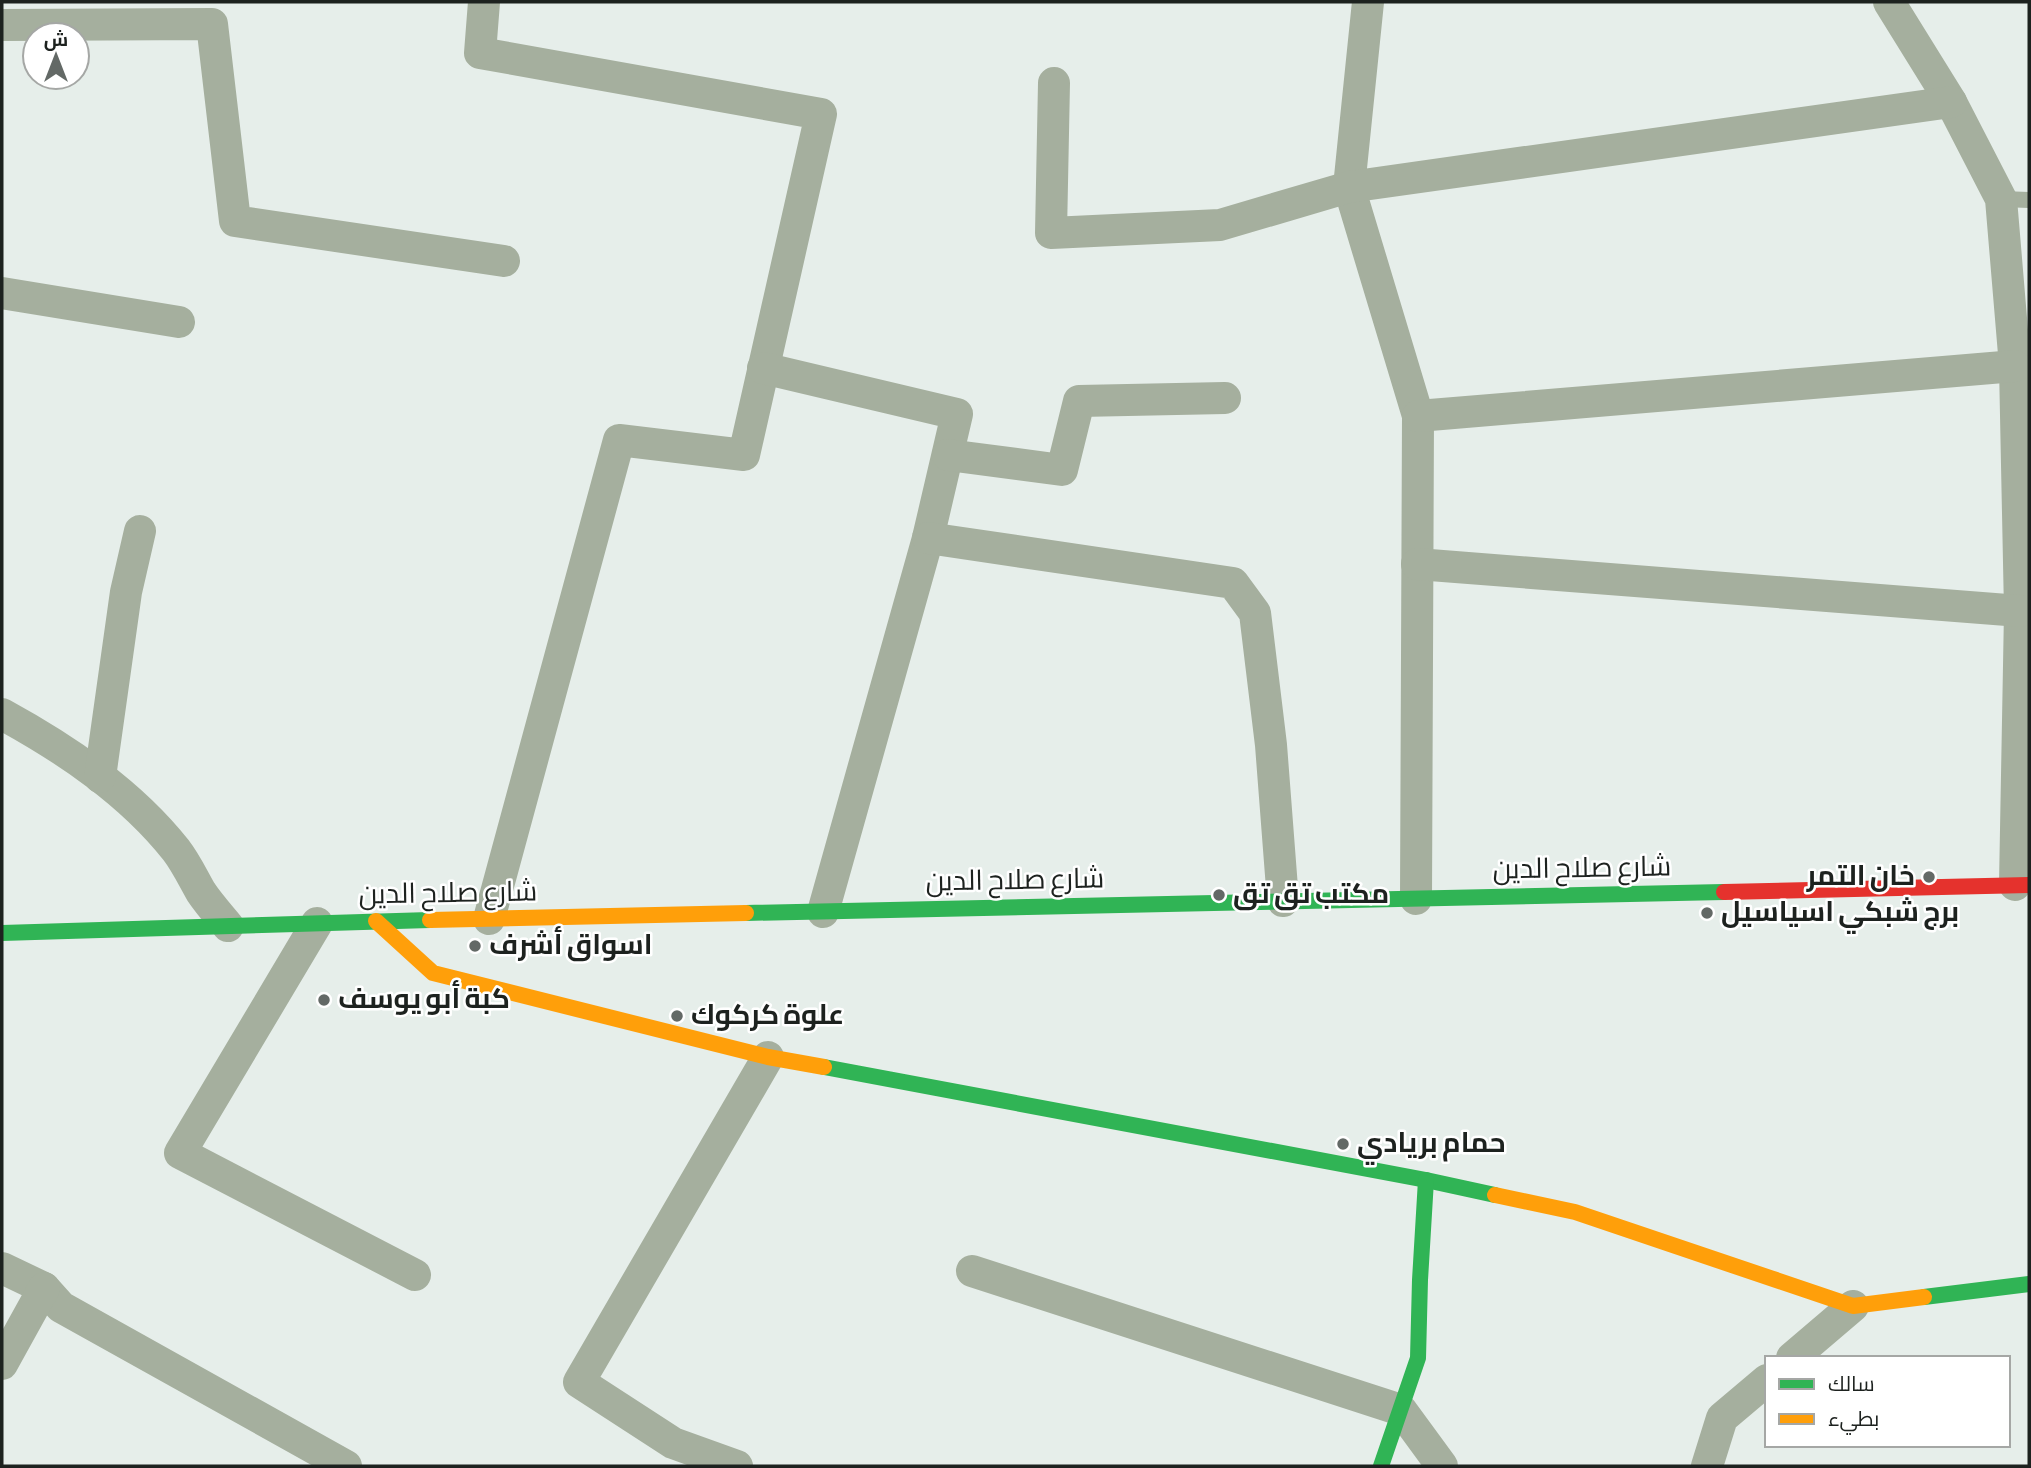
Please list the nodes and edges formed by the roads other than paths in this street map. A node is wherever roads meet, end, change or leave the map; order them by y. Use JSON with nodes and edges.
{"nodes":[{"id":1,"x":484,"y":2,"type":"edge"},
{"id":2,"x":1368,"y":2,"type":"edge"},
{"id":3,"x":1889,"y":2,"type":"edge"},
{"id":4,"x":2,"y":25,"type":"edge"},
{"id":5,"x":1054,"y":83,"type":"dead end"},
{"id":6,"x":1951,"y":102,"type":"junction"},
{"id":7,"x":1349,"y":187,"type":"junction"},
{"id":8,"x":2015,"y":199,"type":"edge"},
{"id":9,"x":504,"y":261,"type":"dead end"},
{"id":10,"x":2,"y":293,"type":"edge"},
{"id":11,"x":179,"y":321,"type":"dead end"},
{"id":12,"x":2015,"y":366,"type":"junction"},
{"id":13,"x":763,"y":368,"type":"junction"},
{"id":14,"x":1225,"y":398,"type":"dead end"},
{"id":15,"x":1418,"y":416,"type":"junction"},
{"id":16,"x":948,"y":455,"type":"junction"},
{"id":17,"x":139,"y":531,"type":"dead end"},
{"id":18,"x":928,"y":538,"type":"junction"},
{"id":19,"x":1417,"y":564,"type":"junction"},
{"id":20,"x":2020,"y":611,"type":"junction"},
{"id":21,"x":2,"y":714,"type":"edge"},
{"id":22,"x":100,"y":777,"type":"junction"},
{"id":23,"x":2022,"y":885,"type":"edge"},
{"id":24,"x":1416,"y":899,"type":"junction"},
{"id":25,"x":1283,"y":901,"type":"junction"},
{"id":26,"x":823,"y":912,"type":"junction"},
{"id":27,"x":489,"y":919,"type":"junction"},
{"id":28,"x":376,"y":921,"type":"junction"},
{"id":29,"x":317,"y":923,"type":"junction"},
{"id":30,"x":228,"y":926,"type":"junction"},
{"id":31,"x":2,"y":933,"type":"edge"},
{"id":32,"x":768,"y":1057,"type":"junction"},
{"id":33,"x":1426,"y":1181,"type":"junction"},
{"id":34,"x":2,"y":1268,"type":"edge"},
{"id":35,"x":972,"y":1271,"type":"dead end"},
{"id":36,"x":415,"y":1275,"type":"dead end"},
{"id":37,"x":2029,"y":1284,"type":"edge"},
{"id":38,"x":44,"y":1288,"type":"junction"},
{"id":39,"x":1853,"y":1306,"type":"junction"},
{"id":40,"x":1795,"y":1356,"type":"edge"},
{"id":41,"x":2,"y":1364,"type":"edge"},
{"id":42,"x":1765,"y":1382,"type":"edge"},
{"id":43,"x":1401,"y":1410,"type":"junction"},
{"id":44,"x":346,"y":1466,"type":"edge"},
{"id":45,"x":737,"y":1466,"type":"edge"},
{"id":46,"x":1381,"y":1466,"type":"edge"},
{"id":47,"x":1442,"y":1466,"type":"edge"},
{"id":48,"x":1707,"y":1466,"type":"edge"}],
"edges":[{"from":1,"to":13,"type":"street"},
{"from":2,"to":7,"type":"street"},
{"from":3,"to":6,"type":"street"},
{"from":4,"to":9,"type":"street"},
{"from":5,"to":7,"type":"street"},
{"from":6,"to":7,"type":"street"},
{"from":6,"to":8,"type":"street"},
{"from":7,"to":15,"type":"street"},
{"from":8,"to":12,"type":"street"},
{"from":10,"to":11,"type":"street"},
{"from":12,"to":15,"type":"street"},
{"from":12,"to":20,"type":"street"},
{"from":13,"to":16,"type":"street"},
{"from":13,"to":27,"type":"street"},
{"from":14,"to":16,"type":"street"},
{"from":15,"to":19,"type":"street"},
{"from":16,"to":18,"type":"street"},
{"from":17,"to":22,"type":"street"},
{"from":18,"to":25,"type":"street"},
{"from":18,"to":26,"type":"street"},
{"from":19,"to":20,"type":"street"},
{"from":19,"to":24,"type":"street"},
{"from":20,"to":23,"type":"street"},
{"from":21,"to":22,"type":"street"},
{"from":22,"to":30,"type":"street"},
{"from":23,"to":24,"type":"street","name":"شارع صلاح الدين"},
{"from":24,"to":25,"type":"street","name":"شارع صلاح الدين"},
{"from":25,"to":26,"type":"street","name":"شارع صلاح الدين"},
{"from":26,"to":27,"type":"street","name":"شارع صلاح الدين"},
{"from":27,"to":28,"type":"street","name":"شارع صلاح الدين"},
{"from":28,"to":29,"type":"street","name":"شارع صلاح الدين"},
{"from":28,"to":32,"type":"street"},
{"from":29,"to":30,"type":"street","name":"شارع صلاح الدين"},
{"from":29,"to":36,"type":"street"},
{"from":30,"to":31,"type":"street","name":"شارع صلاح الدين"},
{"from":32,"to":33,"type":"street"},
{"from":32,"to":45,"type":"street"},
{"from":33,"to":39,"type":"street"},
{"from":33,"to":43,"type":"street"},
{"from":34,"to":38,"type":"street"},
{"from":35,"to":43,"type":"street"},
{"from":37,"to":39,"type":"street"},
{"from":38,"to":41,"type":"street"},
{"from":38,"to":44,"type":"street"},
{"from":39,"to":40,"type":"street"},
{"from":42,"to":48,"type":"street"},
{"from":43,"to":46,"type":"street"},
{"from":43,"to":47,"type":"street"}]}
